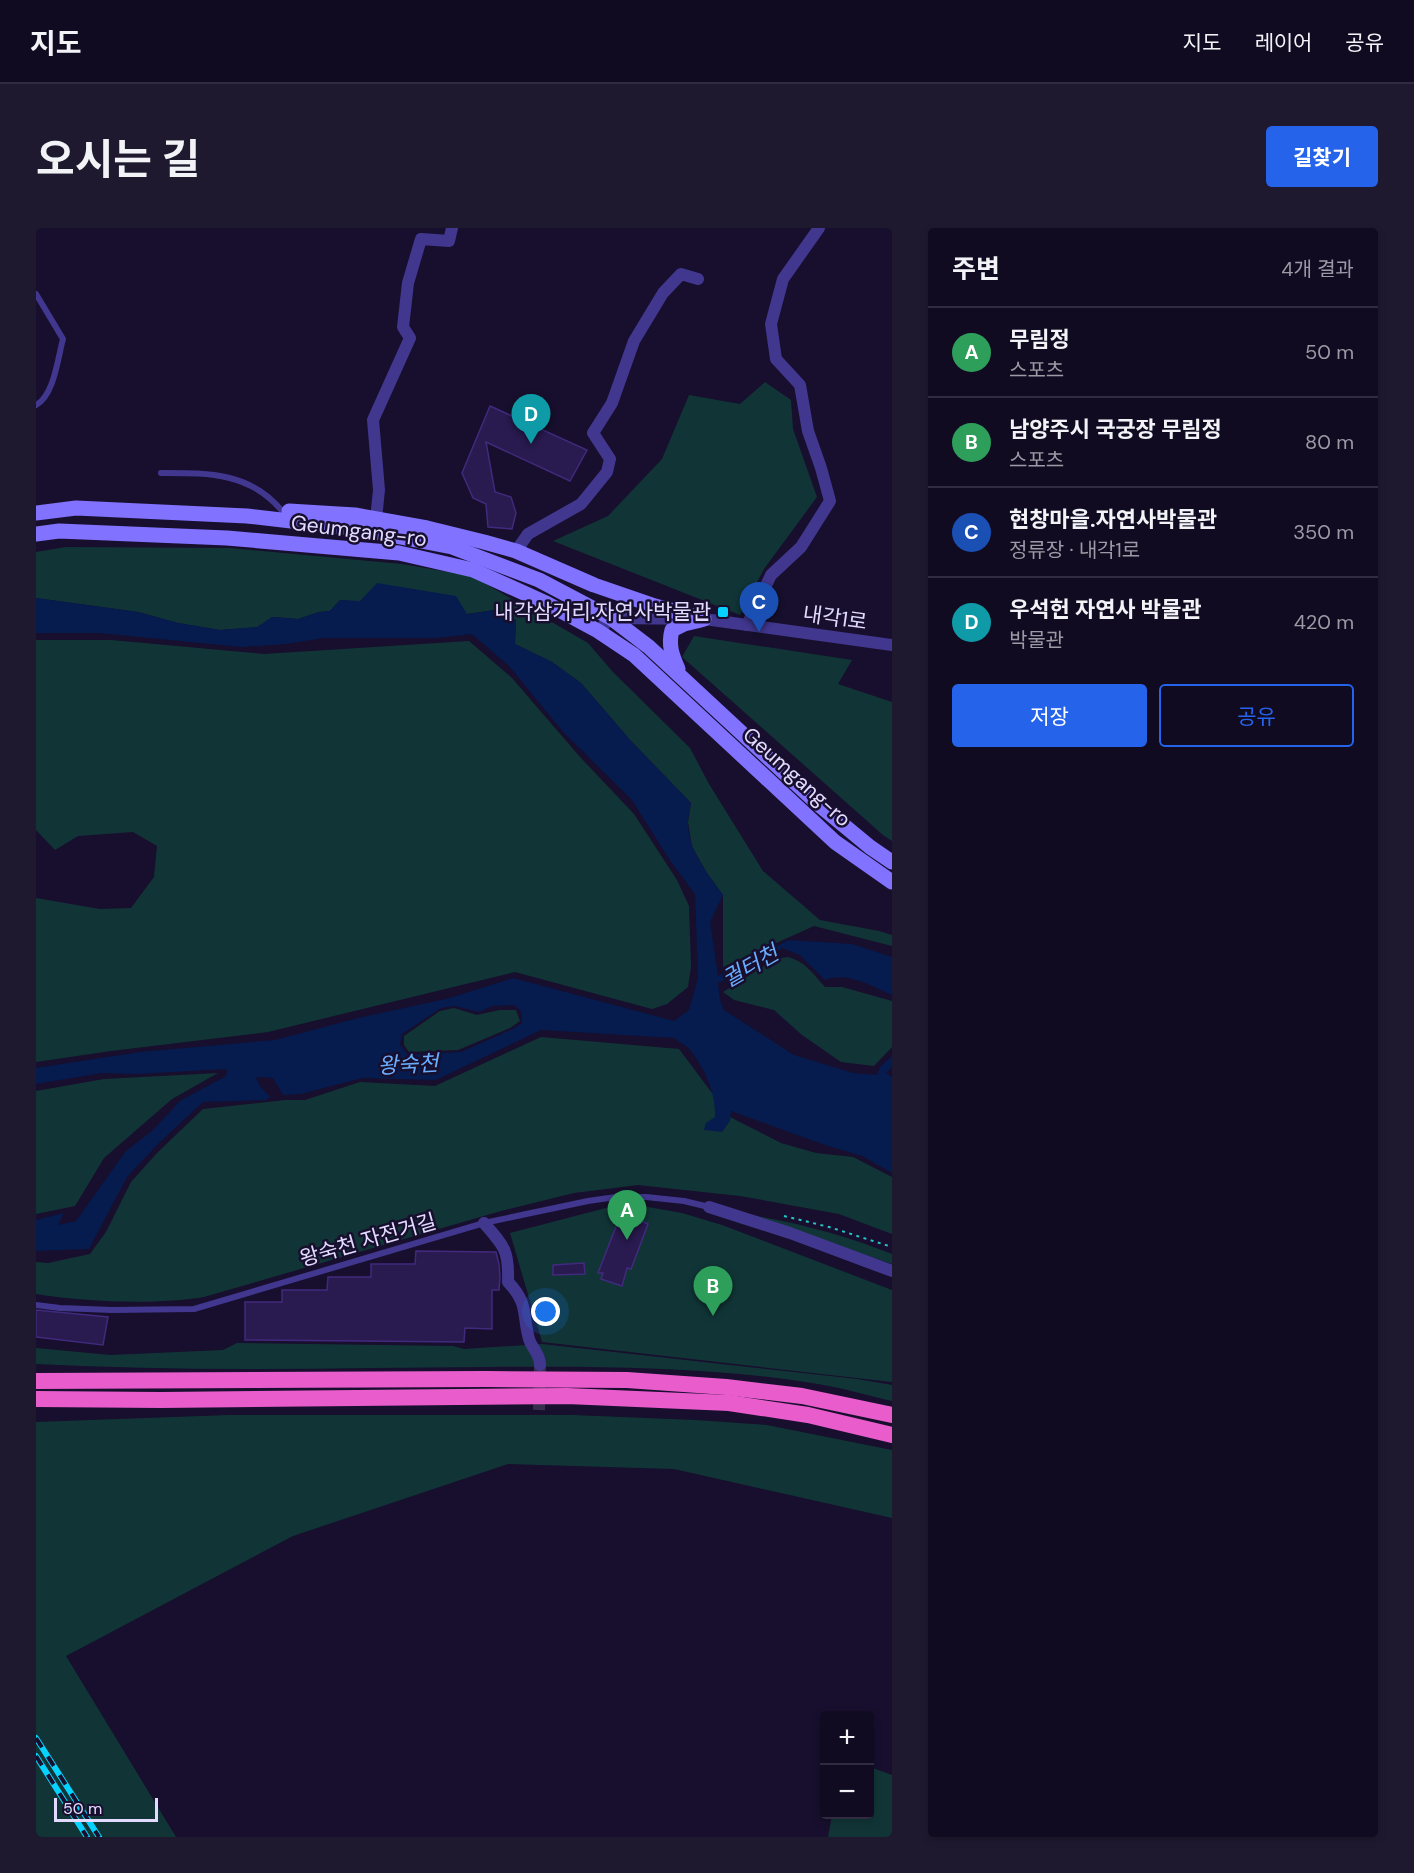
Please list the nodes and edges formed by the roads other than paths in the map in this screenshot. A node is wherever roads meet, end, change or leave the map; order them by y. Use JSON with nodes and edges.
{"nodes":[{"id":1,"x":452,"y":228,"type":"edge"},
{"id":2,"x":819,"y":228,"type":"edge"},
{"id":3,"x":698,"y":279,"type":"dead end"},
{"id":4,"x":36,"y":294,"type":"edge"},
{"id":5,"x":36,"y":405,"type":"edge"},
{"id":6,"x":161,"y":473,"type":"dead end"},
{"id":7,"x":282,"y":511,"type":"junction"},
{"id":8,"x":36,"y":513,"type":"edge"},
{"id":9,"x":247,"y":516,"type":"junction"},
{"id":10,"x":376,"y":519,"type":"junction"},
{"id":11,"x":36,"y":534,"type":"edge"},
{"id":12,"x":516,"y":551,"type":"junction"},
{"id":13,"x":610,"y":618,"type":"junction"},
{"id":14,"x":704,"y":619,"type":"junction"},
{"id":15,"x":747,"y":625,"type":"junction"},
{"id":16,"x":598,"y":631,"type":"junction"},
{"id":17,"x":892,"y":645,"type":"edge"},
{"id":18,"x":679,"y":674,"type":"junction"},
{"id":19,"x":892,"y":862,"type":"edge"},
{"id":20,"x":892,"y":882,"type":"edge"},
{"id":21,"x":710,"y":1207,"type":"joint"},
{"id":22,"x":484,"y":1223,"type":"junction"},
{"id":23,"x":892,"y":1271,"type":"edge"},
{"id":24,"x":36,"y":1305,"type":"edge"},
{"id":25,"x":540,"y":1365,"type":"tunnel mouth"},
{"id":26,"x":38,"y":1381,"type":"edge"},
{"id":27,"x":38,"y":1399,"type":"edge"},
{"id":28,"x":892,"y":1415,"type":"edge"},
{"id":29,"x":892,"y":1435,"type":"edge"}],
"edges":[{"from":1,"to":10,"type":"street"},
{"from":2,"to":15,"type":"street"},
{"from":3,"to":12,"type":"street"},
{"from":4,"to":5,"type":"lane"},
{"from":6,"to":7,"type":"lane"},
{"from":7,"to":9,"type":"main road"},
{"from":7,"to":10,"type":"main road"},
{"from":8,"to":9,"type":"main road","name":"Geumgang-ro"},
{"from":9,"to":13,"type":"main road","name":"Geumgang-ro"},
{"from":10,"to":12,"type":"main road"},
{"from":11,"to":16,"type":"main road","name":"Geumgang-ro"},
{"from":12,"to":14,"type":"main road"},
{"from":13,"to":14,"type":"street","name":"내각1로"},
{"from":13,"to":16,"type":"street"},
{"from":13,"to":18,"type":"main road","name":"Geumgang-ro"},
{"from":14,"to":15,"type":"street","name":"내각1로"},
{"from":14,"to":18,"type":"main road"},
{"from":15,"to":17,"type":"street","name":"내각1로"},
{"from":16,"to":20,"type":"main road","name":"Geumgang-ro"},
{"from":18,"to":19,"type":"main road","name":"Geumgang-ro"},
{"from":21,"to":22,"type":"lane","name":"왕숙천 자전거길"},
{"from":21,"to":23,"type":"street"},
{"from":22,"to":24,"type":"lane","name":"왕숙천 자전거길"},
{"from":22,"to":25,"type":"street"},
{"from":26,"to":28,"type":"highway"},
{"from":27,"to":29,"type":"highway"}]}
